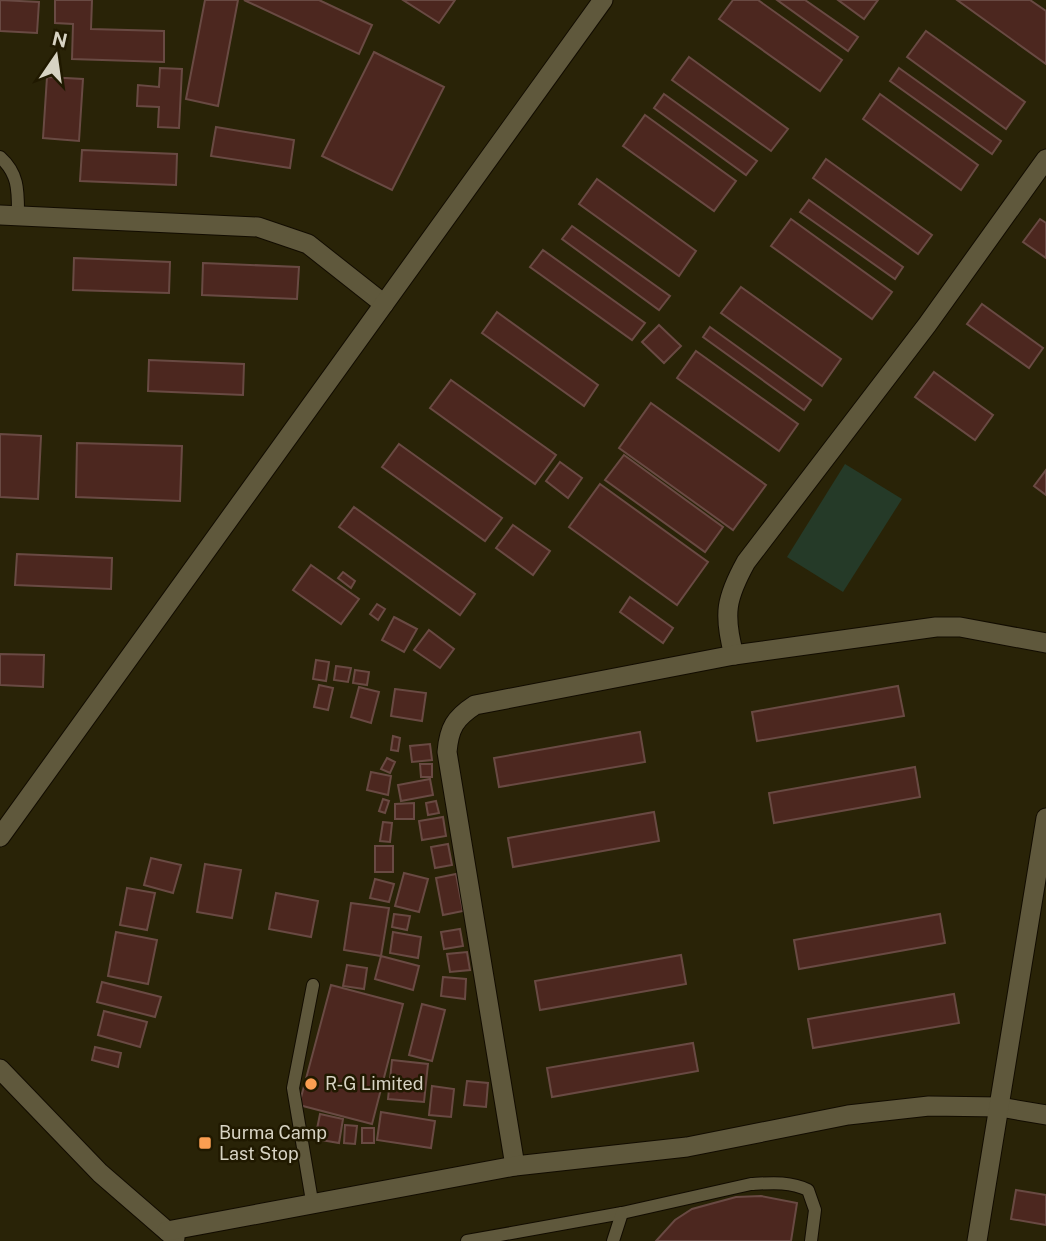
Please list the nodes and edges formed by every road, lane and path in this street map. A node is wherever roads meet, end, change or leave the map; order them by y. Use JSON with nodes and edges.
{"nodes":[{"id":1,"x":603,"y":0,"type":"edge"},
{"id":2,"x":0,"y":157,"type":"edge"},
{"id":3,"x":1046,"y":159,"type":"edge"},
{"id":4,"x":9,"y":215,"type":"edge"},
{"id":5,"x":384,"y":304,"type":"junction"},
{"id":6,"x":1046,"y":643,"type":"edge"},
{"id":7,"x":734,"y":655,"type":"junction"},
{"id":8,"x":1046,"y":818,"type":"edge"},
{"id":9,"x":0,"y":837,"type":"edge"},
{"id":10,"x":313,"y":985,"type":"dead end"},
{"id":11,"x":0,"y":1069,"type":"edge"},
{"id":12,"x":1000,"y":1107,"type":"junction"},
{"id":13,"x":1046,"y":1115,"type":"edge"},
{"id":14,"x":515,"y":1166,"type":"junction"},
{"id":15,"x":312,"y":1202,"type":"junction"},
{"id":16,"x":622,"y":1213,"type":"junction"},
{"id":17,"x":173,"y":1236,"type":"edge"},
{"id":18,"x":467,"y":1241,"type":"edge"},
{"id":19,"x":613,"y":1241,"type":"edge"},
{"id":20,"x":811,"y":1241,"type":"edge"},
{"id":21,"x":977,"y":1241,"type":"edge"}],
"edges":[{"from":1,"to":5,"type":"street"},
{"from":2,"to":4,"type":"lane"},
{"from":3,"to":7,"type":"street"},
{"from":4,"to":5,"type":"street"},
{"from":5,"to":9,"type":"street"},
{"from":6,"to":7,"type":"street"},
{"from":7,"to":14,"type":"street"},
{"from":8,"to":12,"type":"street"},
{"from":10,"to":15,"type":"lane"},
{"from":11,"to":17,"type":"street"},
{"from":12,"to":13,"type":"street"},
{"from":12,"to":14,"type":"street"},
{"from":12,"to":21,"type":"street"},
{"from":14,"to":15,"type":"street"},
{"from":15,"to":17,"type":"street"},
{"from":16,"to":18,"type":"lane"},
{"from":16,"to":19,"type":"lane"},
{"from":16,"to":20,"type":"lane"}]}
